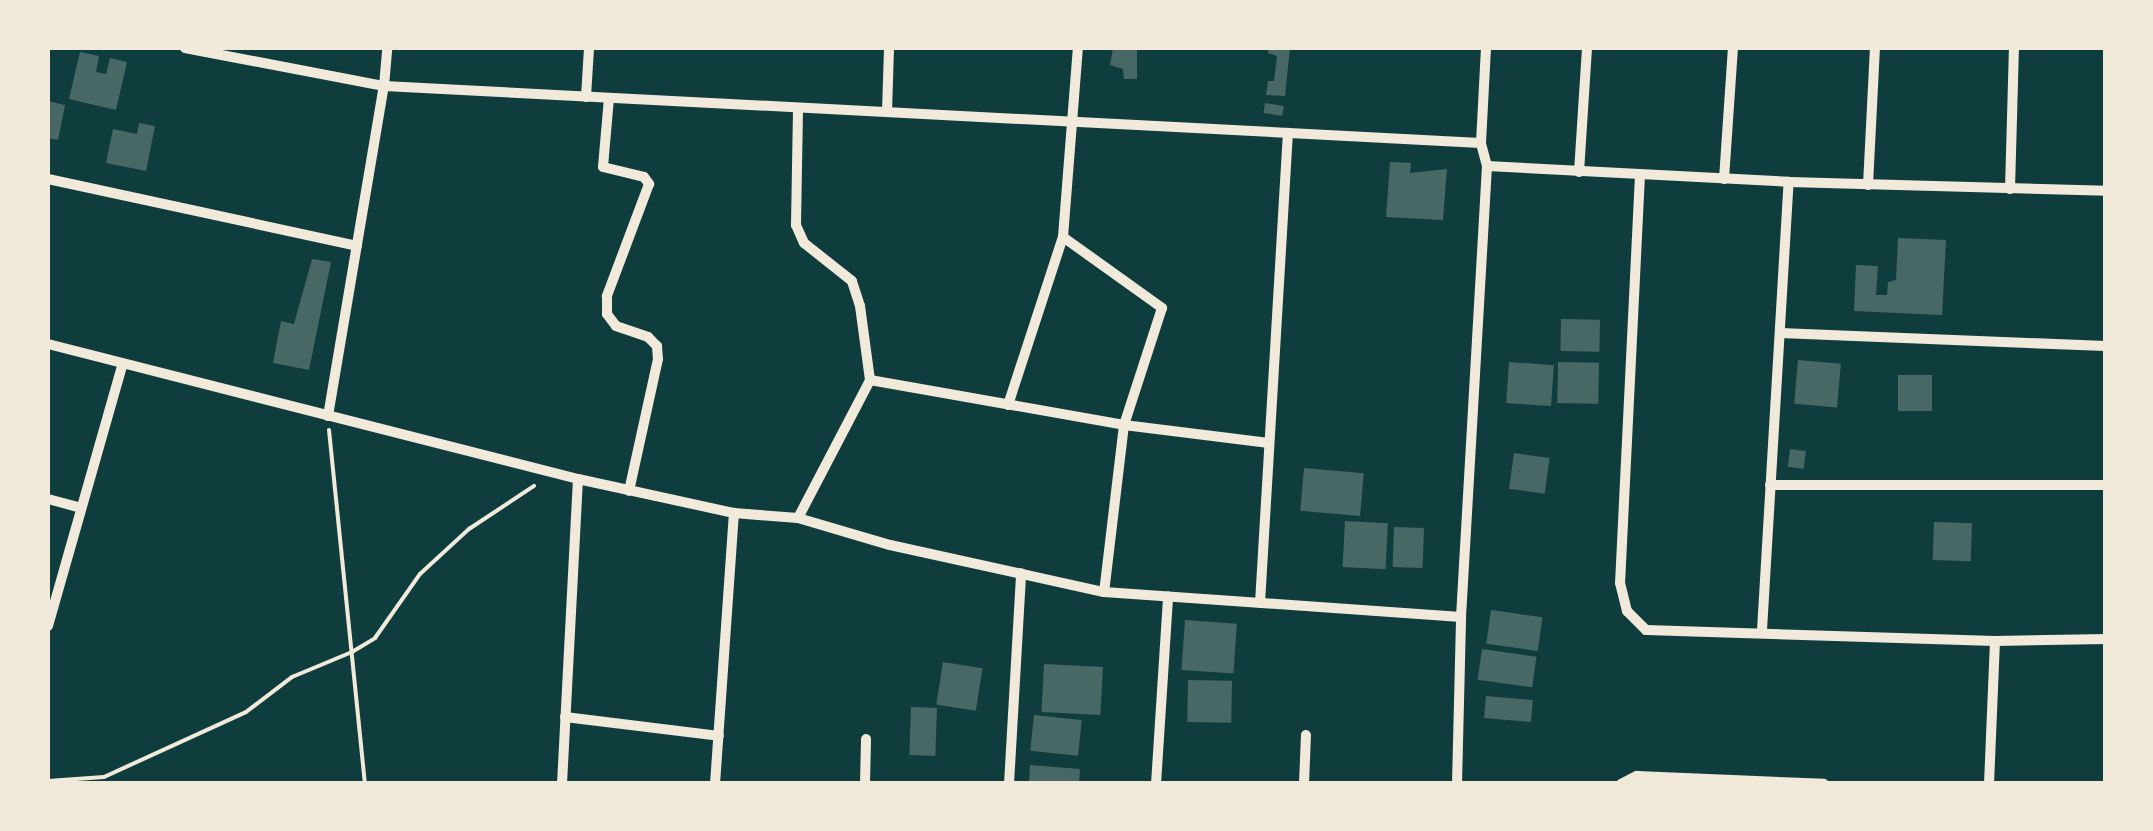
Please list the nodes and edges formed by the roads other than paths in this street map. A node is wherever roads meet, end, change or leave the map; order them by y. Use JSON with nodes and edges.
{"nodes":[{"id":1,"x":185,"y":48,"type":"edge"},
{"id":2,"x":386,"y":48,"type":"edge"},
{"id":3,"x":589,"y":48,"type":"edge"},
{"id":4,"x":889,"y":48,"type":"edge"},
{"id":5,"x":1078,"y":48,"type":"edge"},
{"id":6,"x":1486,"y":48,"type":"edge"},
{"id":7,"x":1587,"y":48,"type":"edge"},
{"id":8,"x":1732,"y":48,"type":"edge"},
{"id":9,"x":1875,"y":48,"type":"edge"},
{"id":10,"x":2014,"y":48,"type":"edge"},
{"id":11,"x":384,"y":86,"type":"junction"},
{"id":12,"x":586,"y":96,"type":"junction"},
{"id":13,"x":609,"y":98,"type":"junction"},
{"id":14,"x":798,"y":110,"type":"junction"},
{"id":15,"x":886,"y":112,"type":"junction"},
{"id":16,"x":1072,"y":122,"type":"junction"},
{"id":17,"x":1288,"y":133,"type":"junction"},
{"id":18,"x":1480,"y":142,"type":"junction"},
{"id":19,"x":1488,"y":166,"type":"junction"},
{"id":20,"x":1579,"y":172,"type":"junction"},
{"id":21,"x":1640,"y":175,"type":"junction"},
{"id":22,"x":48,"y":179,"type":"edge"},
{"id":23,"x":1724,"y":179,"type":"junction"},
{"id":24,"x":1789,"y":182,"type":"junction"},
{"id":25,"x":1868,"y":185,"type":"junction"},
{"id":26,"x":2010,"y":188,"type":"junction"},
{"id":27,"x":2106,"y":191,"type":"edge"},
{"id":28,"x":1063,"y":237,"type":"junction"},
{"id":29,"x":357,"y":246,"type":"junction"},
{"id":30,"x":1780,"y":333,"type":"junction"},
{"id":31,"x":48,"y":344,"type":"edge"},
{"id":32,"x":2106,"y":346,"type":"edge"},
{"id":33,"x":123,"y":363,"type":"junction"},
{"id":34,"x":870,"y":380,"type":"junction"},
{"id":35,"x":1008,"y":405,"type":"junction"},
{"id":36,"x":328,"y":416,"type":"junction"},
{"id":37,"x":1124,"y":426,"type":"junction"},
{"id":38,"x":1268,"y":443,"type":"junction"},
{"id":39,"x":578,"y":480,"type":"junction"},
{"id":40,"x":1770,"y":485,"type":"junction"},
{"id":41,"x":2106,"y":486,"type":"edge"},
{"id":42,"x":629,"y":490,"type":"junction"},
{"id":43,"x":48,"y":499,"type":"edge"},
{"id":44,"x":81,"y":508,"type":"junction"},
{"id":45,"x":734,"y":513,"type":"junction"},
{"id":46,"x":798,"y":518,"type":"junction"},
{"id":47,"x":1021,"y":574,"type":"junction"},
{"id":48,"x":1104,"y":592,"type":"junction"},
{"id":49,"x":1168,"y":596,"type":"junction"},
{"id":50,"x":1260,"y":603,"type":"junction"},
{"id":51,"x":1461,"y":617,"type":"junction"},
{"id":52,"x":48,"y":626,"type":"edge"},
{"id":53,"x":1762,"y":630,"type":"junction"},
{"id":54,"x":2106,"y":639,"type":"edge"},
{"id":55,"x":1995,"y":640,"type":"junction"},
{"id":56,"x":565,"y":718,"type":"junction"},
{"id":57,"x":1306,"y":735,"type":"dead end"},
{"id":58,"x":718,"y":736,"type":"junction"},
{"id":59,"x":866,"y":739,"type":"dead end"},
{"id":60,"x":1752,"y":781,"type":"edge"},
{"id":61,"x":562,"y":784,"type":"edge"},
{"id":62,"x":715,"y":784,"type":"edge"},
{"id":63,"x":864,"y":784,"type":"edge"},
{"id":64,"x":1009,"y":784,"type":"edge"},
{"id":65,"x":1156,"y":784,"type":"edge"},
{"id":66,"x":1304,"y":784,"type":"edge"},
{"id":67,"x":1458,"y":784,"type":"edge"},
{"id":68,"x":1622,"y":784,"type":"edge"},
{"id":69,"x":1824,"y":784,"type":"edge"},
{"id":70,"x":1989,"y":784,"type":"edge"}],
"edges":[{"from":1,"to":11,"type":"street"},
{"from":2,"to":11,"type":"street"},
{"from":3,"to":12,"type":"street"},
{"from":4,"to":15,"type":"street"},
{"from":5,"to":16,"type":"street"},
{"from":6,"to":18,"type":"street"},
{"from":7,"to":20,"type":"street"},
{"from":8,"to":23,"type":"street"},
{"from":9,"to":25,"type":"street"},
{"from":10,"to":26,"type":"street"},
{"from":11,"to":12,"type":"street"},
{"from":11,"to":29,"type":"street"},
{"from":12,"to":13,"type":"street"},
{"from":13,"to":14,"type":"street"},
{"from":13,"to":42,"type":"street"},
{"from":14,"to":15,"type":"street"},
{"from":14,"to":34,"type":"street"},
{"from":15,"to":16,"type":"street"},
{"from":16,"to":17,"type":"street"},
{"from":16,"to":28,"type":"street"},
{"from":17,"to":18,"type":"street"},
{"from":17,"to":38,"type":"street"},
{"from":18,"to":19,"type":"street"},
{"from":19,"to":20,"type":"street"},
{"from":19,"to":51,"type":"street"},
{"from":20,"to":21,"type":"street"},
{"from":21,"to":23,"type":"street"},
{"from":21,"to":53,"type":"street"},
{"from":22,"to":29,"type":"street"},
{"from":23,"to":24,"type":"street"},
{"from":24,"to":25,"type":"street"},
{"from":24,"to":30,"type":"street"},
{"from":25,"to":26,"type":"street"},
{"from":26,"to":27,"type":"street"},
{"from":28,"to":35,"type":"street"},
{"from":28,"to":37,"type":"street"},
{"from":29,"to":36,"type":"street"},
{"from":30,"to":32,"type":"street"},
{"from":30,"to":40,"type":"street"},
{"from":31,"to":33,"type":"street"},
{"from":33,"to":36,"type":"street"},
{"from":33,"to":44,"type":"street"},
{"from":34,"to":35,"type":"street"},
{"from":34,"to":46,"type":"street"},
{"from":35,"to":37,"type":"street"},
{"from":36,"to":39,"type":"street"},
{"from":37,"to":38,"type":"street"},
{"from":37,"to":48,"type":"street"},
{"from":38,"to":50,"type":"street"},
{"from":39,"to":42,"type":"street"},
{"from":39,"to":56,"type":"street"},
{"from":40,"to":41,"type":"street"},
{"from":40,"to":53,"type":"street"},
{"from":42,"to":45,"type":"street"},
{"from":43,"to":44,"type":"street"},
{"from":44,"to":52,"type":"street"},
{"from":45,"to":46,"type":"street"},
{"from":45,"to":58,"type":"street"},
{"from":46,"to":47,"type":"street"},
{"from":47,"to":48,"type":"street"},
{"from":47,"to":64,"type":"street"},
{"from":48,"to":49,"type":"street"},
{"from":49,"to":50,"type":"street"},
{"from":49,"to":65,"type":"street"},
{"from":50,"to":51,"type":"street"},
{"from":51,"to":67,"type":"street"},
{"from":53,"to":55,"type":"street"},
{"from":54,"to":55,"type":"street"},
{"from":55,"to":70,"type":"street"},
{"from":56,"to":58,"type":"street"},
{"from":56,"to":61,"type":"street"},
{"from":57,"to":66,"type":"street"},
{"from":58,"to":62,"type":"street"},
{"from":59,"to":63,"type":"street"},
{"from":60,"to":68,"type":"street"},
{"from":60,"to":69,"type":"street"}]}
